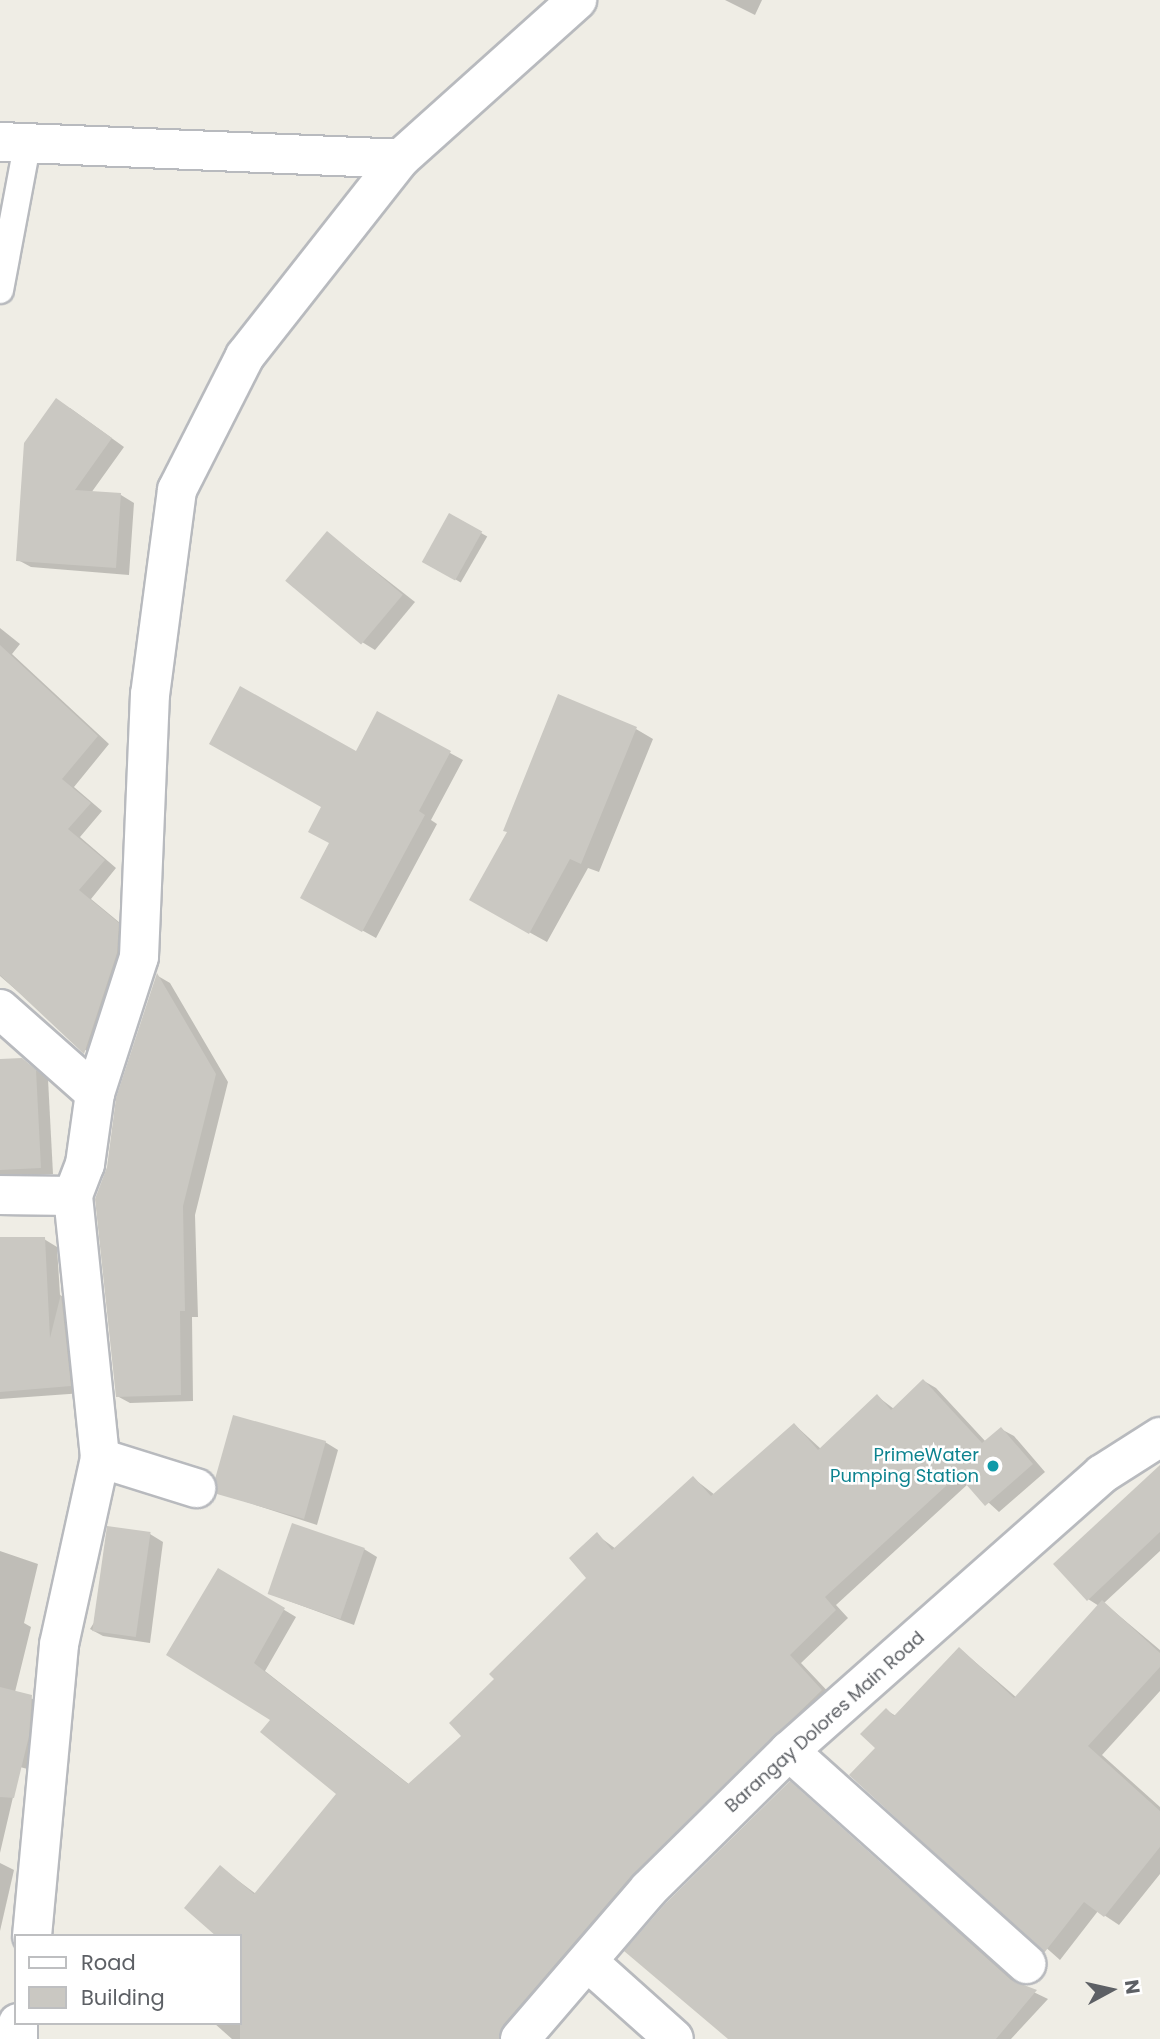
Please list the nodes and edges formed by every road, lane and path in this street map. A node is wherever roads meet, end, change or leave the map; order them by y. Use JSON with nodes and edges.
{"nodes":[{"id":1,"x":577,"y":0,"type":"edge"},
{"id":2,"x":14,"y":141,"type":"edge"},
{"id":3,"x":400,"y":159,"type":"junction"},
{"id":4,"x":0,"y":290,"type":"edge"},
{"id":5,"x":0,"y":1009,"type":"edge"},
{"id":6,"x":95,"y":1093,"type":"junction"},
{"id":7,"x":0,"y":1195,"type":"edge"},
{"id":8,"x":73,"y":1196,"type":"junction"},
{"id":9,"x":1160,"y":1437,"type":"edge"},
{"id":10,"x":100,"y":1458,"type":"junction"},
{"id":11,"x":196,"y":1488,"type":"dead end"},
{"id":12,"x":789,"y":1751,"type":"junction"},
{"id":13,"x":32,"y":1934,"type":"edge"},
{"id":14,"x":587,"y":1962,"type":"junction"},
{"id":15,"x":1026,"y":1964,"type":"dead end"},
{"id":16,"x":520,"y":2039,"type":"edge"},
{"id":17,"x":674,"y":2039,"type":"edge"}],
"edges":[{"from":1,"to":3,"type":"street"},
{"from":2,"to":3,"type":"street"},
{"from":2,"to":4,"type":"lane"},
{"from":3,"to":6,"type":"street"},
{"from":5,"to":6,"type":"street"},
{"from":6,"to":8,"type":"street"},
{"from":7,"to":8,"type":"street"},
{"from":8,"to":10,"type":"street"},
{"from":9,"to":12,"type":"street","name":"Barangay Dolores Main Road"},
{"from":10,"to":11,"type":"street"},
{"from":10,"to":13,"type":"street"},
{"from":12,"to":14,"type":"street","name":"Barangay Dolores Main Road"},
{"from":12,"to":15,"type":"street"},
{"from":14,"to":16,"type":"street","name":"Barangay Dolores Main Road"},
{"from":14,"to":17,"type":"street"}]}
